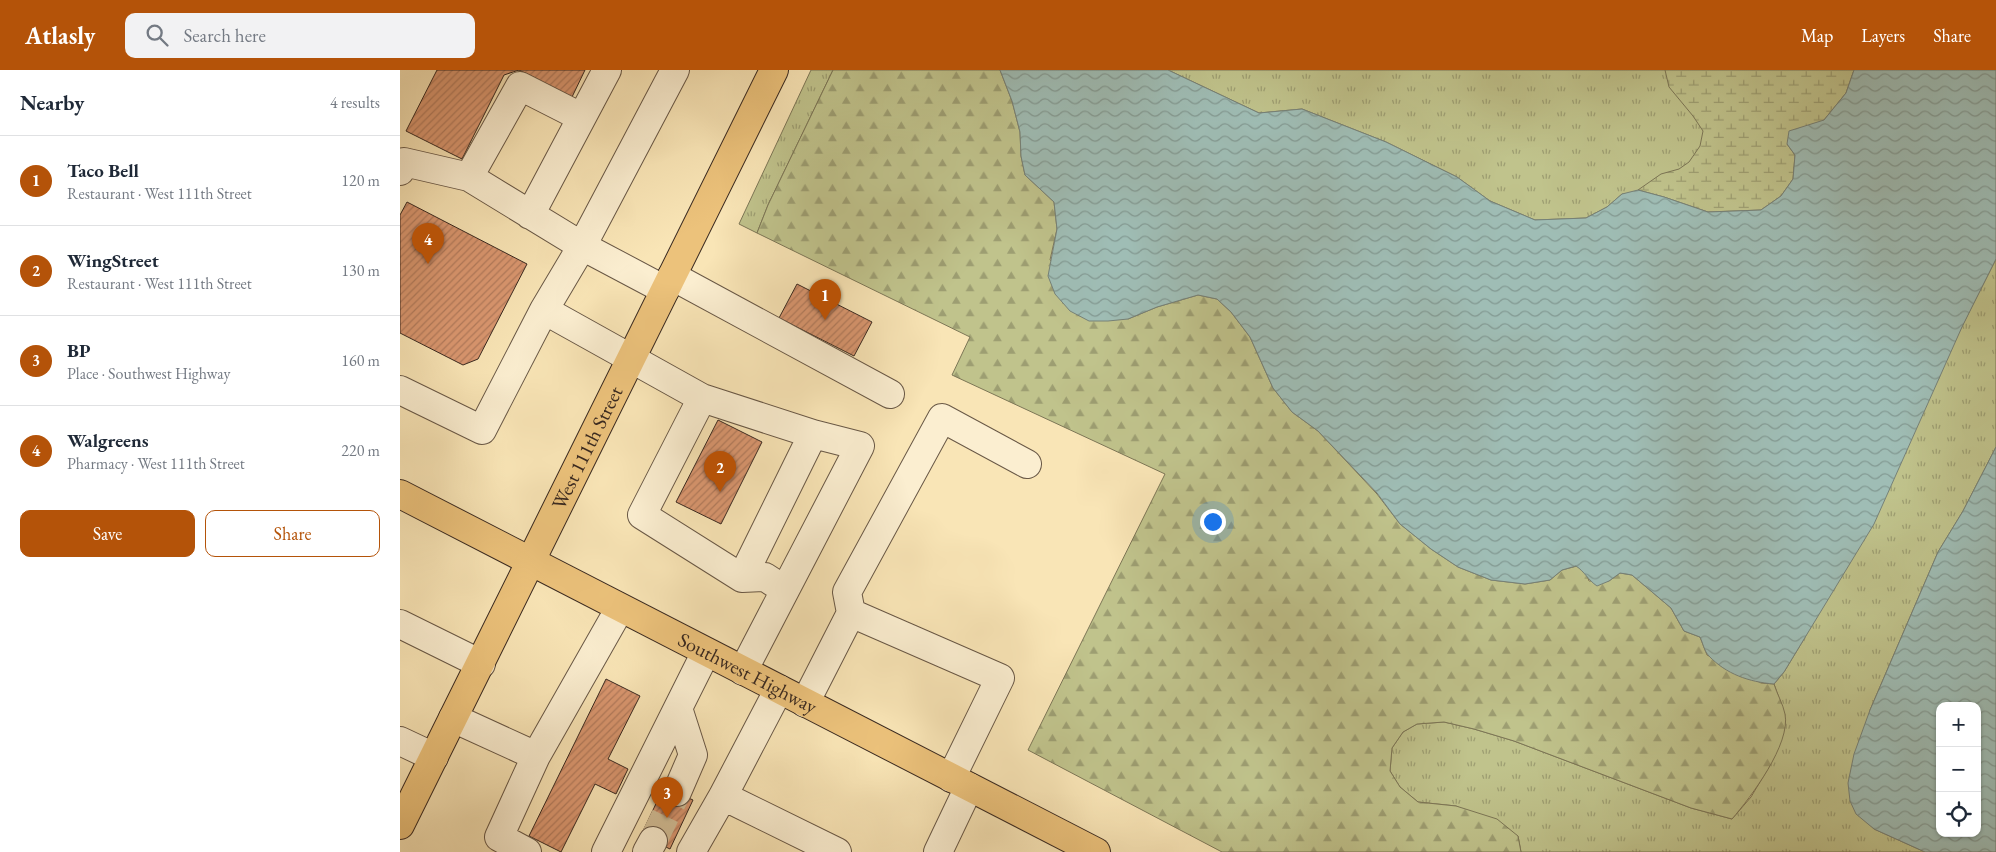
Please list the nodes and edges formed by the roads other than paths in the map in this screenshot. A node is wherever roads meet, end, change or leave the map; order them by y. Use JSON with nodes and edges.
{"nodes":[{"id":1,"x":607,"y":70,"type":"edge"},
{"id":2,"x":675,"y":70,"type":"edge"},
{"id":3,"x":774,"y":70,"type":"edge"},
{"id":4,"x":581,"y":117,"type":"junction"},
{"id":5,"x":400,"y":171,"type":"edge"},
{"id":6,"x":469,"y":177,"type":"junction"},
{"id":7,"x":530,"y":215,"type":"junction"},
{"id":8,"x":582,"y":246,"type":"junction"},
{"id":9,"x":668,"y":283,"type":"junction"},
{"id":10,"x":544,"y":310,"type":"junction"},
{"id":11,"x":632,"y":358,"type":"junction"},
{"id":12,"x":400,"y":390,"type":"edge"},
{"id":13,"x":890,"y":394,"type":"dead end"},
{"id":14,"x":702,"y":398,"type":"junction"},
{"id":15,"x":813,"y":434,"type":"junction"},
{"id":16,"x":1027,"y":464,"type":"dead end"},
{"id":17,"x":400,"y":494,"type":"edge"},
{"id":18,"x":531,"y":563,"type":"junction"},
{"id":19,"x":742,"y":578,"type":"junction"},
{"id":20,"x":785,"y":590,"type":"junction"},
{"id":21,"x":620,"y":608,"type":"junction"},
{"id":22,"x":851,"y":613,"type":"junction"},
{"id":23,"x":400,"y":624,"type":"edge"},
{"id":24,"x":706,"y":652,"type":"junction"},
{"id":25,"x":481,"y":664,"type":"junction"},
{"id":26,"x":743,"y":671,"type":"junction"},
{"id":27,"x":779,"y":689,"type":"junction"},
{"id":28,"x":806,"y":703,"type":"junction"},
{"id":29,"x":678,"y":708,"type":"junction"},
{"id":30,"x":453,"y":718,"type":"junction"},
{"id":31,"x":400,"y":741,"type":"edge"},
{"id":32,"x":536,"y":756,"type":"junction"},
{"id":33,"x":434,"y":757,"type":"junction"},
{"id":34,"x":960,"y":782,"type":"junction"},
{"id":35,"x":677,"y":792,"type":"tunnel mouth"},
{"id":36,"x":723,"y":796,"type":"junction"},
{"id":37,"x":400,"y":825,"type":"edge"},
{"id":38,"x":1092,"y":851,"type":"edge"},
{"id":39,"x":527,"y":852,"type":"edge"},
{"id":40,"x":606,"y":852,"type":"edge"},
{"id":41,"x":691,"y":852,"type":"edge"},
{"id":42,"x":837,"y":852,"type":"edge"},
{"id":43,"x":938,"y":852,"type":"edge"}],
"edges":[{"from":1,"to":4,"type":"lane"},
{"from":2,"to":8,"type":"lane"},
{"from":3,"to":9,"type":"main road","name":"West 111th Street"},
{"from":4,"to":6,"type":"lane"},
{"from":4,"to":7,"type":"lane"},
{"from":5,"to":6,"type":"lane"},
{"from":6,"to":7,"type":"lane"},
{"from":7,"to":8,"type":"lane"},
{"from":8,"to":9,"type":"lane"},
{"from":8,"to":10,"type":"lane"},
{"from":9,"to":11,"type":"main road","name":"West 111th Street"},
{"from":9,"to":13,"type":"lane"},
{"from":10,"to":11,"type":"lane"},
{"from":10,"to":12,"type":"lane"},
{"from":11,"to":14,"type":"lane"},
{"from":11,"to":18,"type":"main road","name":"West 111th Street"},
{"from":14,"to":15,"type":"lane"},
{"from":14,"to":19,"type":"lane"},
{"from":15,"to":19,"type":"lane"},
{"from":15,"to":20,"type":"lane"},
{"from":16,"to":22,"type":"lane"},
{"from":17,"to":18,"type":"main road","name":"Southwest Highway"},
{"from":18,"to":21,"type":"main road","name":"Southwest Highway"},
{"from":18,"to":25,"type":"main road","name":"West 111th Street"},
{"from":19,"to":20,"type":"lane"},
{"from":20,"to":26,"type":"lane"},
{"from":21,"to":24,"type":"main road","name":"Southwest Highway"},
{"from":21,"to":32,"type":"lane"},
{"from":22,"to":28,"type":"lane"},
{"from":22,"to":34,"type":"lane"},
{"from":23,"to":25,"type":"lane"},
{"from":24,"to":26,"type":"main road","name":"Southwest Highway"},
{"from":24,"to":29,"type":"lane"},
{"from":25,"to":30,"type":"main road","name":"West 111th Street"},
{"from":26,"to":27,"type":"main road","name":"Southwest Highway"},
{"from":27,"to":28,"type":"main road","name":"Southwest Highway"},
{"from":27,"to":36,"type":"lane"},
{"from":28,"to":34,"type":"main road","name":"Southwest Highway"},
{"from":29,"to":35,"type":"lane"},
{"from":29,"to":40,"type":"lane"},
{"from":30,"to":32,"type":"lane"},
{"from":30,"to":33,"type":"main road","name":"West 111th Street"},
{"from":31,"to":33,"type":"lane"},
{"from":32,"to":39,"type":"lane"},
{"from":33,"to":37,"type":"main road","name":"West 111th Street"},
{"from":34,"to":38,"type":"main road","name":"Southwest Highway"},
{"from":34,"to":43,"type":"lane"},
{"from":36,"to":41,"type":"lane"},
{"from":36,"to":42,"type":"lane"}]}
